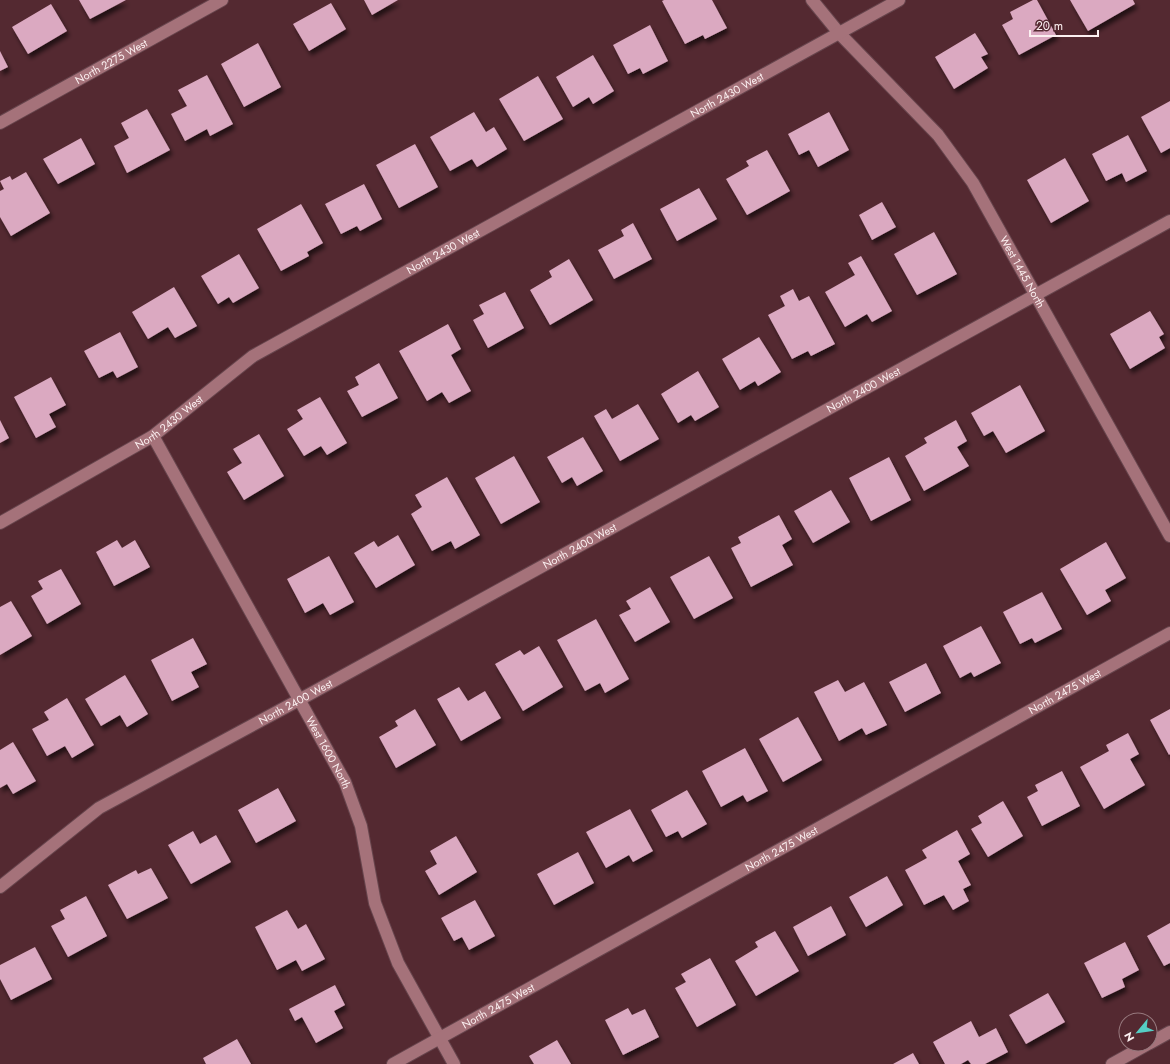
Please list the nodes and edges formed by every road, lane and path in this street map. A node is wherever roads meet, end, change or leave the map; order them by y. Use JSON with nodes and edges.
{"nodes":[{"id":1,"x":222,"y":0,"type":"edge"},
{"id":2,"x":812,"y":0,"type":"edge"},
{"id":3,"x":899,"y":0,"type":"edge"},
{"id":4,"x":839,"y":33,"type":"junction"},
{"id":5,"x":0,"y":123,"type":"edge"},
{"id":6,"x":1170,"y":221,"type":"edge"},
{"id":7,"x":1035,"y":295,"type":"junction"},
{"id":8,"x":153,"y":436,"type":"junction"},
{"id":9,"x":0,"y":523,"type":"edge"},
{"id":10,"x":1170,"y":536,"type":"edge"},
{"id":11,"x":1170,"y":633,"type":"edge"},
{"id":12,"x":299,"y":700,"type":"junction"},
{"id":13,"x":0,"y":887,"type":"edge"},
{"id":14,"x":1170,"y":1032,"type":"edge"},
{"id":15,"x":440,"y":1038,"type":"junction"},
{"id":16,"x":1158,"y":1039,"type":"edge"},
{"id":17,"x":1136,"y":1052,"type":"edge"},
{"id":18,"x":1120,"y":1062,"type":"edge"},
{"id":19,"x":393,"y":1064,"type":"edge"},
{"id":20,"x":454,"y":1064,"type":"edge"}],
"edges":[{"from":1,"to":5,"type":"street","name":"North 2275 West"},
{"from":2,"to":4,"type":"street","name":"West 1445 North"},
{"from":3,"to":4,"type":"street","name":"North 2430 West"},
{"from":4,"to":7,"type":"street","name":"West 1445 North"},
{"from":4,"to":8,"type":"street","name":"North 2430 West"},
{"from":6,"to":7,"type":"street","name":"North 2400 West"},
{"from":7,"to":10,"type":"street","name":"West 1445 North"},
{"from":7,"to":12,"type":"street","name":"North 2400 West"},
{"from":8,"to":9,"type":"street","name":"North 2430 West"},
{"from":8,"to":12,"type":"street","name":"West 1600 North"},
{"from":11,"to":15,"type":"street","name":"North 2475 West"},
{"from":12,"to":13,"type":"street","name":"North 2400 West"},
{"from":12,"to":15,"type":"street","name":"West 1600 North"},
{"from":14,"to":16,"type":"street"},
{"from":15,"to":19,"type":"street","name":"North 2475 West"},
{"from":15,"to":20,"type":"street","name":"West 1600 North"},
{"from":17,"to":18,"type":"street"}]}
